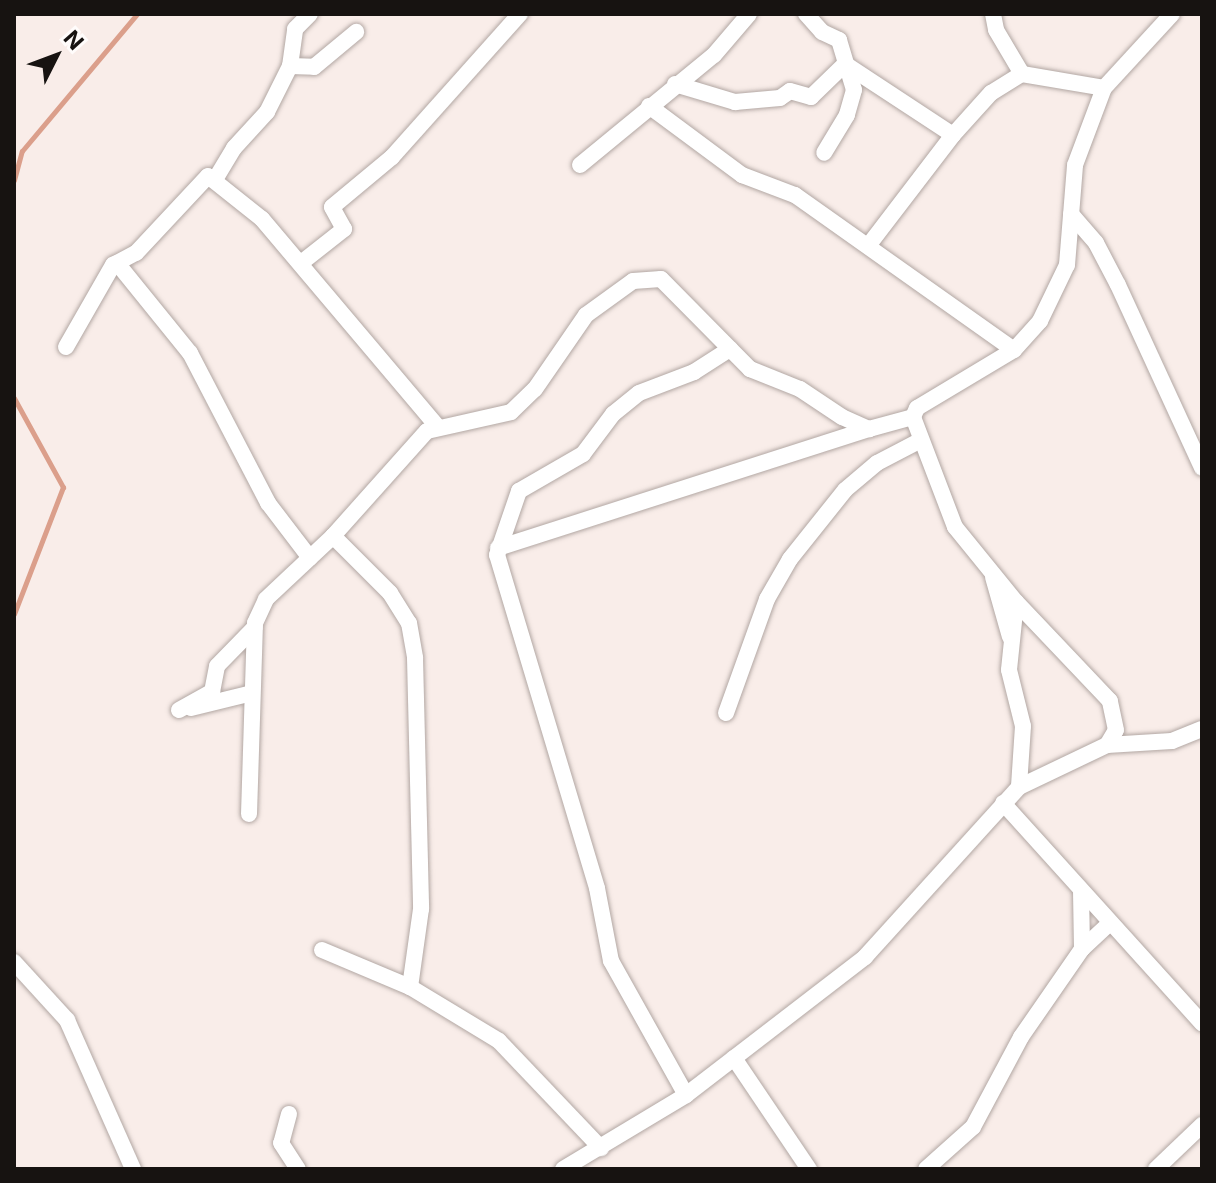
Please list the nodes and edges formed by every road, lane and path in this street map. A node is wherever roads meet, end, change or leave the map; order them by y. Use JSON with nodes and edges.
{"nodes":[{"id":1,"x":310,"y":14,"type":"edge"},
{"id":2,"x":520,"y":14,"type":"edge"},
{"id":3,"x":749,"y":14,"type":"edge"},
{"id":4,"x":806,"y":14,"type":"edge"},
{"id":5,"x":993,"y":14,"type":"edge"},
{"id":6,"x":1172,"y":14,"type":"edge"},
{"id":7,"x":356,"y":32,"type":"dead end"},
{"id":8,"x":845,"y":64,"type":"junction"},
{"id":9,"x":290,"y":66,"type":"junction"},
{"id":10,"x":1022,"y":74,"type":"junction"},
{"id":11,"x":675,"y":84,"type":"junction"},
{"id":12,"x":1104,"y":88,"type":"junction"},
{"id":13,"x":649,"y":106,"type":"junction"},
{"id":14,"x":953,"y":135,"type":"junction"},
{"id":15,"x":824,"y":153,"type":"dead end"},
{"id":16,"x":580,"y":165,"type":"dead end"},
{"id":17,"x":216,"y":178,"type":"junction"},
{"id":18,"x":1071,"y":214,"type":"junction"},
{"id":19,"x":868,"y":246,"type":"junction"},
{"id":20,"x":117,"y":263,"type":"junction"},
{"id":21,"x":301,"y":263,"type":"junction"},
{"id":22,"x":66,"y":347,"type":"dead end"},
{"id":23,"x":730,"y":349,"type":"junction"},
{"id":24,"x":1014,"y":350,"type":"junction"},
{"id":25,"x":913,"y":417,"type":"junction"},
{"id":26,"x":437,"y":426,"type":"junction"},
{"id":27,"x":869,"y":429,"type":"junction"},
{"id":28,"x":919,"y":441,"type":"junction"},
{"id":29,"x":1202,"y":468,"type":"edge"},
{"id":30,"x":333,"y":536,"type":"junction"},
{"id":31,"x":498,"y":548,"type":"junction"},
{"id":32,"x":310,"y":558,"type":"junction"},
{"id":33,"x":991,"y":571,"type":"junction"},
{"id":34,"x":1016,"y":602,"type":"junction"},
{"id":35,"x":255,"y":627,"type":"junction"},
{"id":36,"x":1010,"y":637,"type":"junction"},
{"id":37,"x":252,"y":693,"type":"junction"},
{"id":38,"x":726,"y":713,"type":"dead end"},
{"id":39,"x":1202,"y":729,"type":"edge"},
{"id":40,"x":1107,"y":745,"type":"junction"},
{"id":41,"x":1019,"y":787,"type":"junction"},
{"id":42,"x":1003,"y":803,"type":"junction"},
{"id":43,"x":249,"y":814,"type":"dead end"},
{"id":44,"x":1081,"y":891,"type":"junction"},
{"id":45,"x":1109,"y":924,"type":"junction"},
{"id":46,"x":1082,"y":949,"type":"junction"},
{"id":47,"x":322,"y":950,"type":"dead end"},
{"id":48,"x":14,"y":962,"type":"edge"},
{"id":49,"x":410,"y":987,"type":"junction"},
{"id":50,"x":1202,"y":1023,"type":"edge"},
{"id":51,"x":734,"y":1058,"type":"junction"},
{"id":52,"x":686,"y":1095,"type":"junction"},
{"id":53,"x":289,"y":1114,"type":"dead end"},
{"id":54,"x":1202,"y":1125,"type":"edge"},
{"id":55,"x":601,"y":1148,"type":"junction"},
{"id":56,"x":133,"y":1169,"type":"edge"},
{"id":57,"x":298,"y":1169,"type":"edge"},
{"id":58,"x":563,"y":1169,"type":"edge"},
{"id":59,"x":809,"y":1169,"type":"edge"},
{"id":60,"x":926,"y":1169,"type":"edge"},
{"id":61,"x":1156,"y":1169,"type":"edge"}],
"edges":[{"from":1,"to":9,"type":"street"},
{"from":2,"to":21,"type":"street"},
{"from":3,"to":11,"type":"street"},
{"from":4,"to":8,"type":"street"},
{"from":5,"to":10,"type":"street"},
{"from":6,"to":12,"type":"street"},
{"from":7,"to":9,"type":"street"},
{"from":8,"to":11,"type":"street"},
{"from":8,"to":14,"type":"street"},
{"from":8,"to":15,"type":"street"},
{"from":9,"to":17,"type":"street"},
{"from":10,"to":12,"type":"street"},
{"from":10,"to":14,"type":"street"},
{"from":11,"to":13,"type":"street"},
{"from":12,"to":18,"type":"street"},
{"from":13,"to":16,"type":"street"},
{"from":13,"to":19,"type":"street"},
{"from":14,"to":19,"type":"street"},
{"from":17,"to":20,"type":"street"},
{"from":17,"to":21,"type":"street"},
{"from":18,"to":24,"type":"street"},
{"from":18,"to":29,"type":"street"},
{"from":19,"to":24,"type":"street"},
{"from":20,"to":22,"type":"street"},
{"from":20,"to":32,"type":"street"},
{"from":21,"to":26,"type":"street"},
{"from":23,"to":26,"type":"street"},
{"from":23,"to":27,"type":"street"},
{"from":23,"to":31,"type":"street"},
{"from":24,"to":25,"type":"street"},
{"from":25,"to":27,"type":"street"},
{"from":25,"to":28,"type":"street"},
{"from":26,"to":30,"type":"street"},
{"from":27,"to":31,"type":"street"},
{"from":28,"to":33,"type":"street"},
{"from":28,"to":38,"type":"street"},
{"from":30,"to":32,"type":"street"},
{"from":30,"to":49,"type":"street"},
{"from":31,"to":52,"type":"street"},
{"from":32,"to":35,"type":"street"},
{"from":33,"to":34,"type":"street"},
{"from":33,"to":36,"type":"street"},
{"from":34,"to":36,"type":"street"},
{"from":34,"to":40,"type":"street"},
{"from":35,"to":37,"type":"street"},
{"from":35,"to":37,"type":"street"},
{"from":36,"to":41,"type":"street"},
{"from":37,"to":43,"type":"street"},
{"from":39,"to":40,"type":"street"},
{"from":40,"to":41,"type":"street"},
{"from":41,"to":42,"type":"street"},
{"from":42,"to":44,"type":"street"},
{"from":42,"to":51,"type":"street"},
{"from":44,"to":45,"type":"street"},
{"from":44,"to":46,"type":"street"},
{"from":45,"to":46,"type":"street"},
{"from":45,"to":50,"type":"street"},
{"from":46,"to":60,"type":"street"},
{"from":47,"to":49,"type":"street"},
{"from":48,"to":56,"type":"street"},
{"from":49,"to":55,"type":"street"},
{"from":51,"to":52,"type":"street"},
{"from":51,"to":59,"type":"street"},
{"from":52,"to":55,"type":"street"},
{"from":53,"to":57,"type":"street"},
{"from":54,"to":61,"type":"street"},
{"from":55,"to":58,"type":"street"}]}
